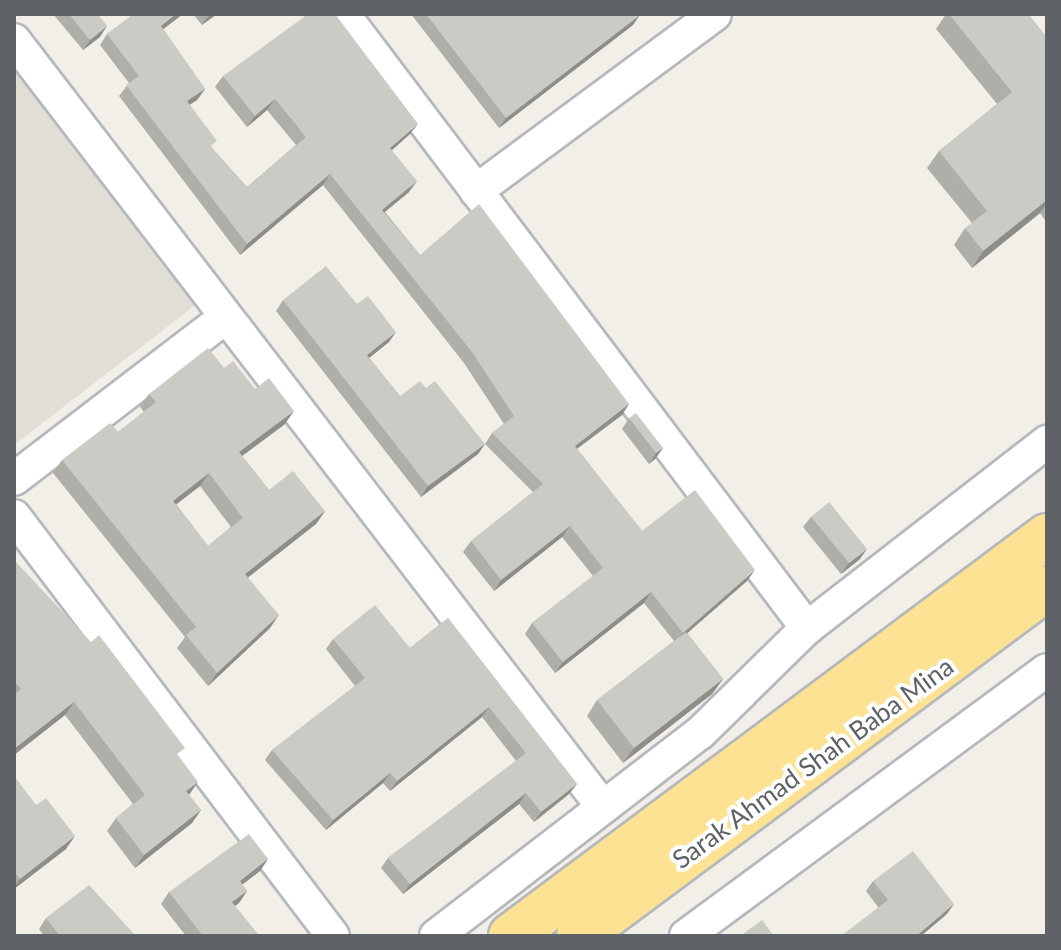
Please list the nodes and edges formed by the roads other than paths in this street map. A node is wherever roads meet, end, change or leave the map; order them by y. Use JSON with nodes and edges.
{"nodes":[{"id":1,"x":343,"y":14,"type":"edge"},
{"id":2,"x":714,"y":14,"type":"edge"},
{"id":3,"x":14,"y":40,"type":"edge"},
{"id":4,"x":476,"y":191,"type":"junction"},
{"id":5,"x":226,"y":317,"type":"junction"},
{"id":6,"x":1047,"y":442,"type":"edge"},
{"id":7,"x":14,"y":479,"type":"edge"},
{"id":8,"x":14,"y":516,"type":"edge"},
{"id":9,"x":1047,"y":536,"type":"edge"},
{"id":10,"x":1047,"y":588,"type":"edge"},
{"id":11,"x":807,"y":628,"type":"junction"},
{"id":12,"x":1047,"y":670,"type":"edge"},
{"id":13,"x":603,"y":807,"type":"junction"},
{"id":14,"x":333,"y":936,"type":"edge"},
{"id":15,"x":436,"y":936,"type":"edge"},
{"id":16,"x":511,"y":936,"type":"edge"},
{"id":17,"x":579,"y":936,"type":"edge"},
{"id":18,"x":686,"y":936,"type":"edge"}],
"edges":[{"from":1,"to":4,"type":"street"},
{"from":2,"to":4,"type":"street"},
{"from":3,"to":5,"type":"street"},
{"from":4,"to":11,"type":"street"},
{"from":5,"to":7,"type":"street"},
{"from":5,"to":13,"type":"street"},
{"from":6,"to":11,"type":"street"},
{"from":8,"to":14,"type":"street"},
{"from":9,"to":16,"type":"highway"},
{"from":10,"to":17,"type":"highway","name":"Sarak Ahmad Shah Baba Mina"},
{"from":11,"to":13,"type":"street"},
{"from":12,"to":18,"type":"street"},
{"from":13,"to":15,"type":"street"}]}
